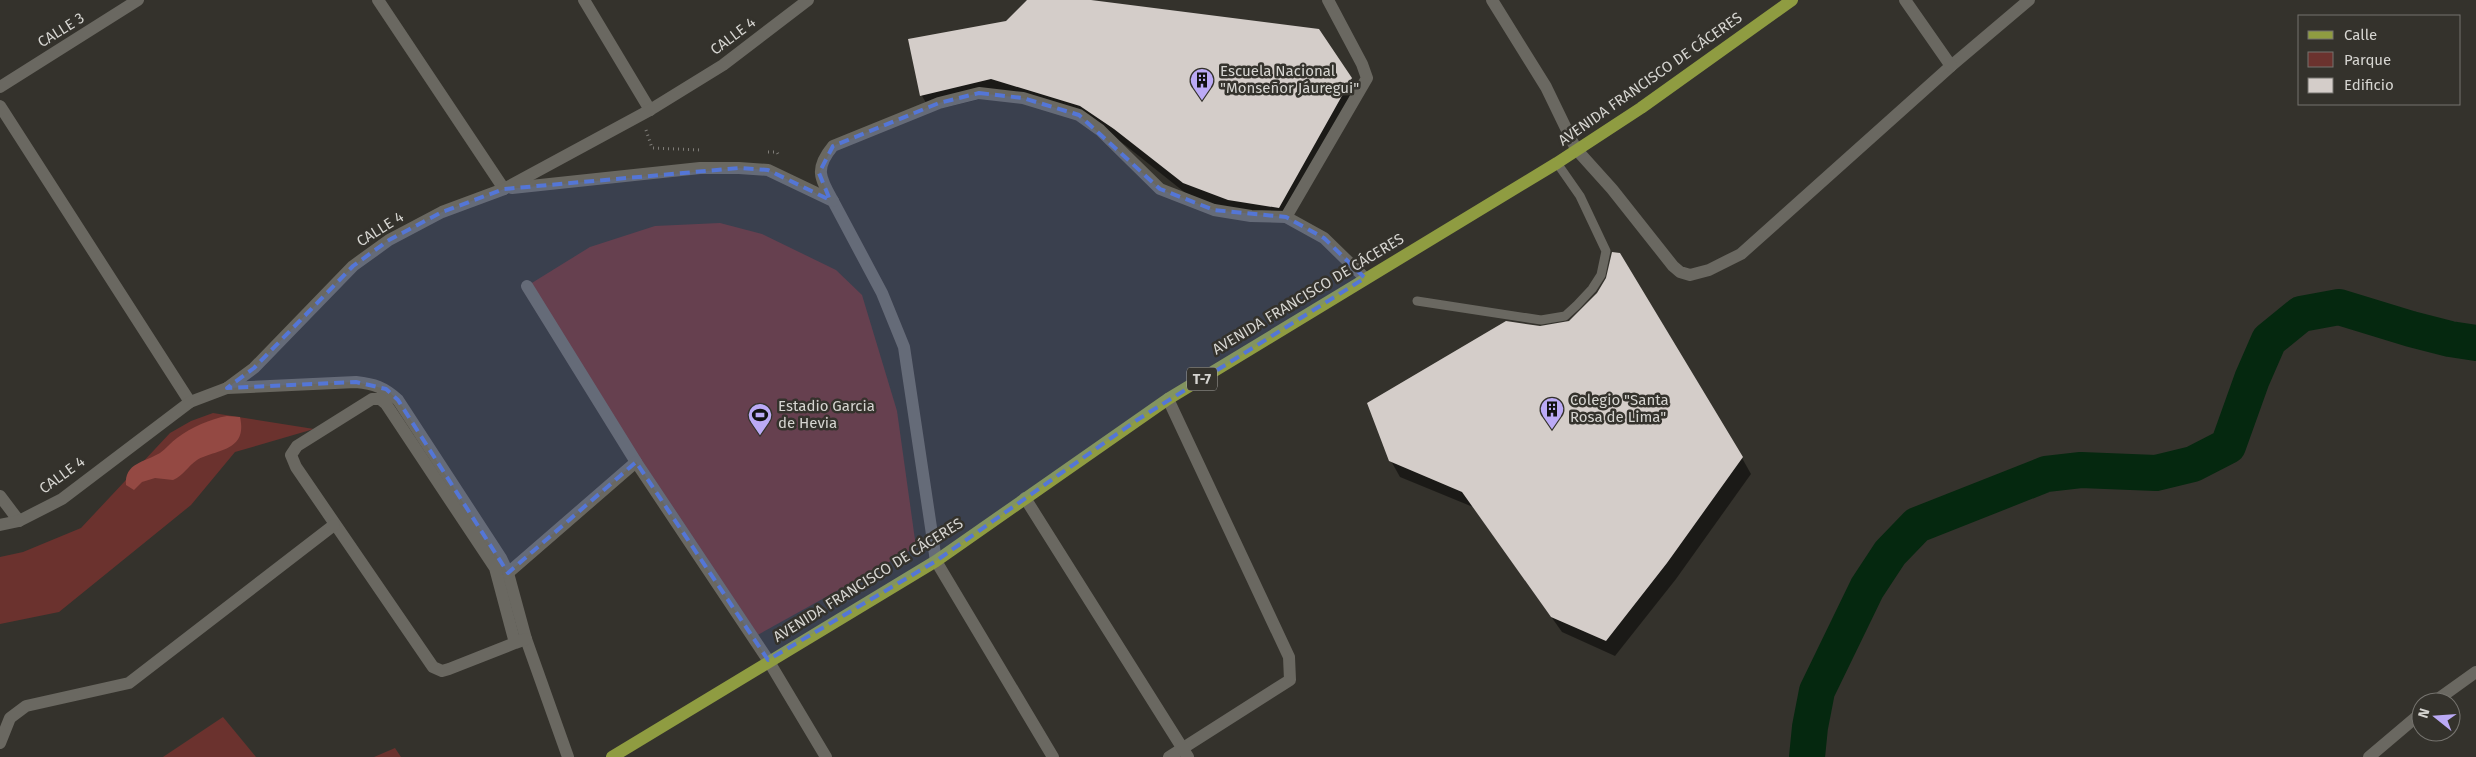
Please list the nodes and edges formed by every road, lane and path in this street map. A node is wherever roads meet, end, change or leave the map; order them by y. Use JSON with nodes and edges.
{"nodes":[{"id":1,"x":138,"y":0,"type":"edge"},
{"id":2,"x":378,"y":0,"type":"edge"},
{"id":3,"x":584,"y":0,"type":"edge"},
{"id":4,"x":808,"y":0,"type":"edge"},
{"id":5,"x":1328,"y":0,"type":"edge"},
{"id":6,"x":1492,"y":0,"type":"edge"},
{"id":7,"x":1792,"y":0,"type":"edge"},
{"id":8,"x":1905,"y":0,"type":"edge"},
{"id":9,"x":2029,"y":0,"type":"edge"},
{"id":10,"x":1950,"y":66,"type":"junction"},
{"id":11,"x":0,"y":87,"type":"edge"},
{"id":12,"x":0,"y":106,"type":"edge"},
{"id":13,"x":645,"y":113,"type":"junction"},
{"id":14,"x":1576,"y":149,"type":"junction"},
{"id":15,"x":710,"y":150,"type":"dead end"},
{"id":16,"x":758,"y":152,"type":"dead end"},
{"id":17,"x":1556,"y":163,"type":"junction"},
{"id":18,"x":789,"y":179,"type":"junction"},
{"id":19,"x":504,"y":189,"type":"junction"},
{"id":20,"x":833,"y":201,"type":"junction"},
{"id":21,"x":1286,"y":217,"type":"junction"},
{"id":22,"x":1365,"y":278,"type":"junction"},
{"id":23,"x":527,"y":286,"type":"dead end"},
{"id":24,"x":1417,"y":301,"type":"dead end"},
{"id":25,"x":228,"y":388,"type":"junction"},
{"id":26,"x":1168,"y":399,"type":"junction"},
{"id":27,"x":190,"y":402,"type":"junction"},
{"id":28,"x":636,"y":462,"type":"junction"},
{"id":29,"x":0,"y":496,"type":"edge"},
{"id":30,"x":1025,"y":498,"type":"junction"},
{"id":31,"x":19,"y":521,"type":"junction"},
{"id":32,"x":0,"y":525,"type":"edge"},
{"id":33,"x":334,"y":525,"type":"junction"},
{"id":34,"x":936,"y":561,"type":"junction"},
{"id":35,"x":508,"y":573,"type":"junction"},
{"id":36,"x":520,"y":641,"type":"junction"},
{"id":37,"x":768,"y":660,"type":"junction"},
{"id":38,"x":2476,"y":672,"type":"edge"},
{"id":39,"x":2448,"y":692,"type":"edge"},
{"id":40,"x":2411,"y":721,"type":"edge"},
{"id":41,"x":0,"y":743,"type":"edge"},
{"id":42,"x":1185,"y":753,"type":"edge"},
{"id":43,"x":568,"y":757,"type":"edge"},
{"id":44,"x":612,"y":757,"type":"edge"},
{"id":45,"x":826,"y":757,"type":"edge"},
{"id":46,"x":1054,"y":757,"type":"edge"},
{"id":47,"x":1169,"y":757,"type":"edge"},
{"id":48,"x":2369,"y":757,"type":"edge"}],
"edges":[{"from":1,"to":11,"type":"street","name":"CALLE 3"},
{"from":2,"to":19,"type":"street"},
{"from":3,"to":13,"type":"street"},
{"from":4,"to":13,"type":"street","name":"CALLE 4"},
{"from":5,"to":21,"type":"street"},
{"from":6,"to":14,"type":"street"},
{"from":7,"to":14,"type":"main road","name":"AVENIDA FRANCISCO DE CÁCERES","number":"T-7"},
{"from":8,"to":10,"type":"street"},
{"from":9,"to":10,"type":"street"},
{"from":10,"to":14,"type":"street"},
{"from":12,"to":27,"type":"street"},
{"from":13,"to":15,"type":"path"},
{"from":13,"to":19,"type":"street","name":"CALLE 4"},
{"from":14,"to":17,"type":"main road","name":"AVENIDA FRANCISCO DE CÁCERES","number":"T-7"},
{"from":16,"to":18,"type":"path"},
{"from":17,"to":22,"type":"main road","name":"AVENIDA FRANCISCO DE CÁCERES","number":"T-7"},
{"from":17,"to":24,"type":"lane"},
{"from":18,"to":19,"type":"street"},
{"from":18,"to":20,"type":"street"},
{"from":19,"to":25,"type":"street","name":"CALLE 4"},
{"from":20,"to":21,"type":"street"},
{"from":20,"to":34,"type":"street"},
{"from":21,"to":22,"type":"street"},
{"from":22,"to":26,"type":"main road","name":"AVENIDA FRANCISCO DE CÁCERES","number":"T-7"},
{"from":23,"to":28,"type":"street"},
{"from":25,"to":27,"type":"street","name":"CALLE 4"},
{"from":25,"to":35,"type":"street"},
{"from":26,"to":30,"type":"main road","name":"AVENIDA FRANCISCO DE CÁCERES","number":"T-7"},
{"from":26,"to":42,"type":"street"},
{"from":27,"to":31,"type":"street","name":"CALLE 4"},
{"from":28,"to":35,"type":"street"},
{"from":28,"to":37,"type":"street"},
{"from":29,"to":31,"type":"street"},
{"from":30,"to":34,"type":"main road","name":"AVENIDA FRANCISCO DE CÁCERES","number":"T-7"},
{"from":30,"to":42,"type":"street"},
{"from":31,"to":32,"type":"street","name":"CALLE 4"},
{"from":33,"to":36,"type":"street"},
{"from":33,"to":36,"type":"street"},
{"from":33,"to":41,"type":"street"},
{"from":34,"to":37,"type":"main road","name":"AVENIDA FRANCISCO DE CÁCERES","number":"T-7"},
{"from":34,"to":46,"type":"street"},
{"from":35,"to":36,"type":"street"},
{"from":36,"to":43,"type":"street"},
{"from":37,"to":44,"type":"main road","name":"AVENIDA FRANCISCO DE CÁCERES","number":"T-7"},
{"from":37,"to":45,"type":"street"},
{"from":38,"to":39,"type":"street"},
{"from":40,"to":48,"type":"street"},
{"from":42,"to":47,"type":"street"}]}
